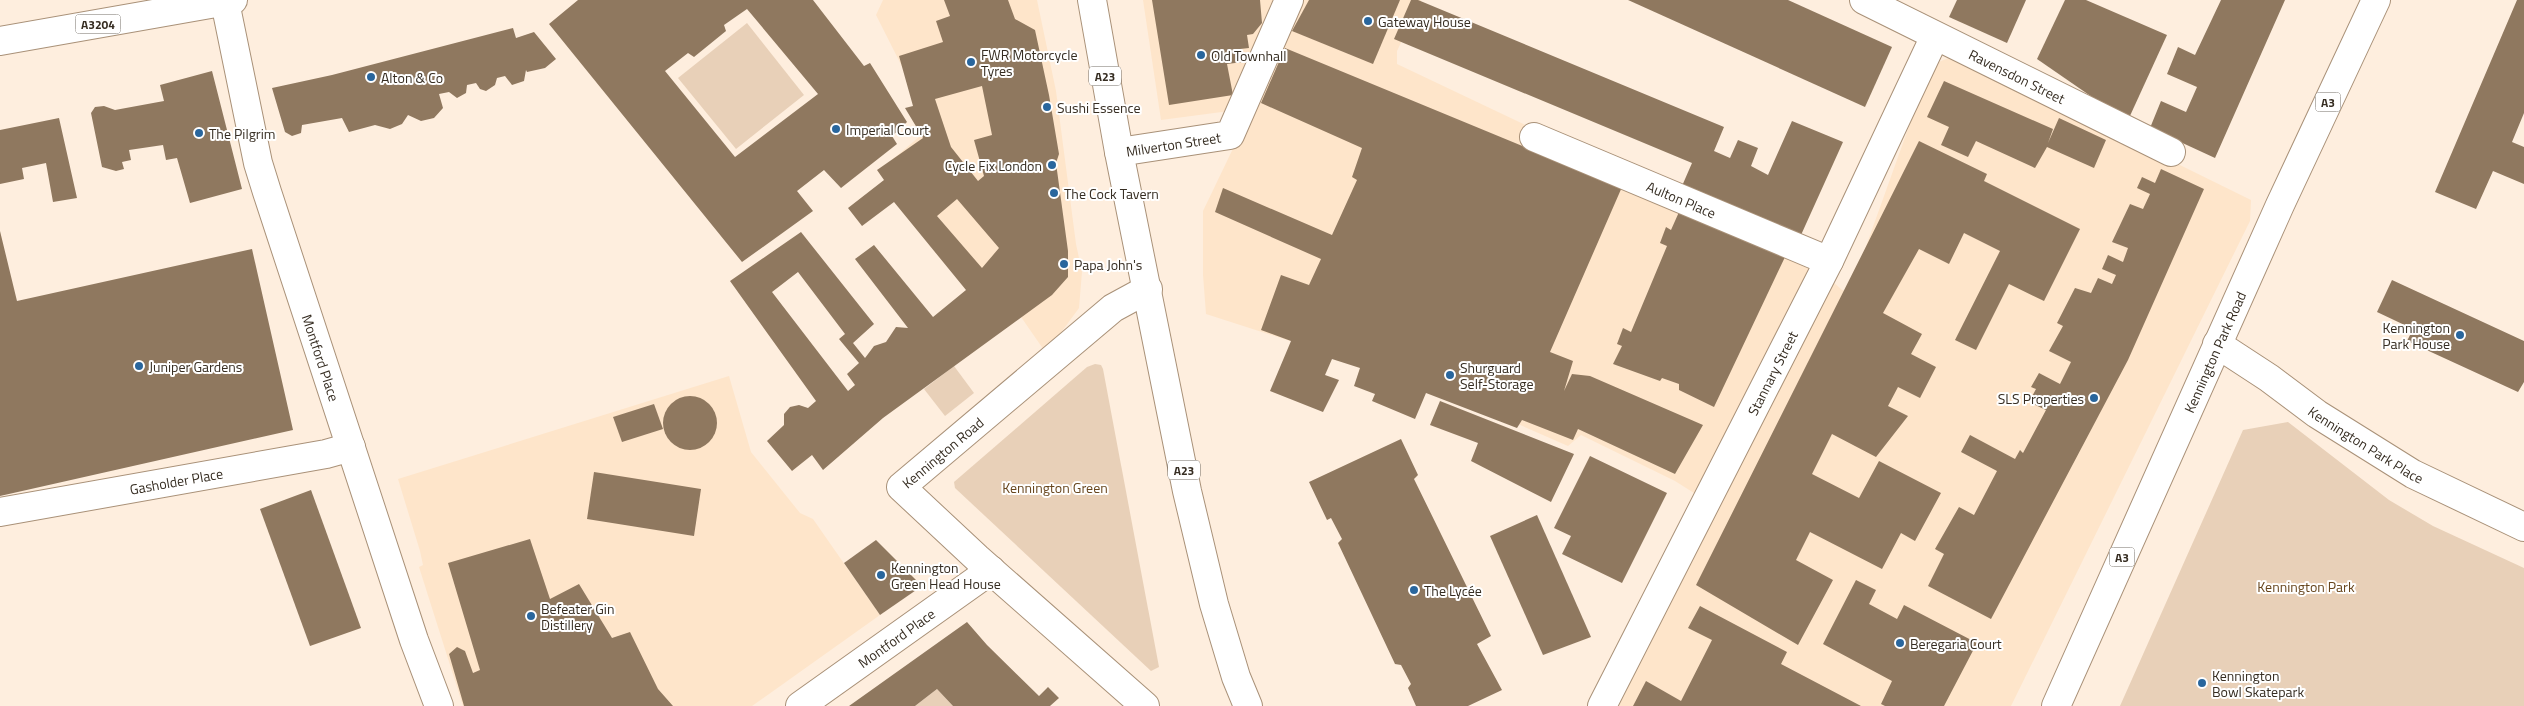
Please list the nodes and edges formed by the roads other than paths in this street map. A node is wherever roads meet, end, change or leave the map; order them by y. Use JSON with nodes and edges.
{"nodes":[{"id":1,"x":1092,"y":0,"type":"edge"},
{"id":2,"x":1289,"y":0,"type":"edge"},
{"id":3,"x":1864,"y":0,"type":"edge"},
{"id":4,"x":2376,"y":0,"type":"edge"},
{"id":5,"x":229,"y":1,"type":"edge"},
{"id":6,"x":1907,"y":9,"type":"edge"},
{"id":7,"x":1935,"y":36,"type":"junction"},
{"id":8,"x":0,"y":41,"type":"edge"},
{"id":9,"x":1534,"y":137,"type":"dead end"},
{"id":10,"x":1118,"y":152,"type":"junction"},
{"id":11,"x":2171,"y":152,"type":"dead end"},
{"id":12,"x":1829,"y":261,"type":"junction"},
{"id":13,"x":1148,"y":289,"type":"junction"},
{"id":14,"x":2217,"y":344,"type":"junction"},
{"id":15,"x":351,"y":447,"type":"junction"},
{"id":16,"x":0,"y":512,"type":"edge"},
{"id":17,"x":2524,"y":527,"type":"edge"},
{"id":18,"x":991,"y":570,"type":"junction"},
{"id":19,"x":439,"y":706,"type":"edge"},
{"id":20,"x":800,"y":706,"type":"edge"},
{"id":21,"x":1146,"y":706,"type":"edge"},
{"id":22,"x":1248,"y":706,"type":"edge"},
{"id":23,"x":1602,"y":706,"type":"edge"},
{"id":24,"x":2056,"y":706,"type":"edge"}],
"edges":[{"from":1,"to":10,"type":"main road","number":"A23"},
{"from":2,"to":10,"type":"main road","name":"Milverton Street"},
{"from":3,"to":6,"type":"main road","name":"Ravensdon Street"},
{"from":4,"to":14,"type":"main road","name":"Kennington Park Road","number":"A3"},
{"from":5,"to":8,"type":"main road","number":"A3204"},
{"from":5,"to":15,"type":"main road","name":"Montford Place"},
{"from":6,"to":7,"type":"main road","name":"Ravensdon Street"},
{"from":7,"to":11,"type":"main road","name":"Ravensdon Street"},
{"from":7,"to":12,"type":"main road","name":"Stannary Street"},
{"from":9,"to":12,"type":"main road","name":"Aulton Place"},
{"from":10,"to":13,"type":"main road","number":"A23"},
{"from":12,"to":23,"type":"main road","name":"Stannary Street"},
{"from":13,"to":18,"type":"main road","name":"Kennington Road"},
{"from":13,"to":22,"type":"main road","number":"A23"},
{"from":14,"to":17,"type":"main road","name":"Kennington Park Place"},
{"from":14,"to":24,"type":"main road","name":"Kennington Park Road","number":"A3"},
{"from":15,"to":16,"type":"main road","name":"Gasholder Place"},
{"from":15,"to":19,"type":"main road","name":"Montford Place"},
{"from":18,"to":20,"type":"main road","name":"Montford Place"},
{"from":18,"to":21,"type":"main road","name":"Kennington Road"}]}
